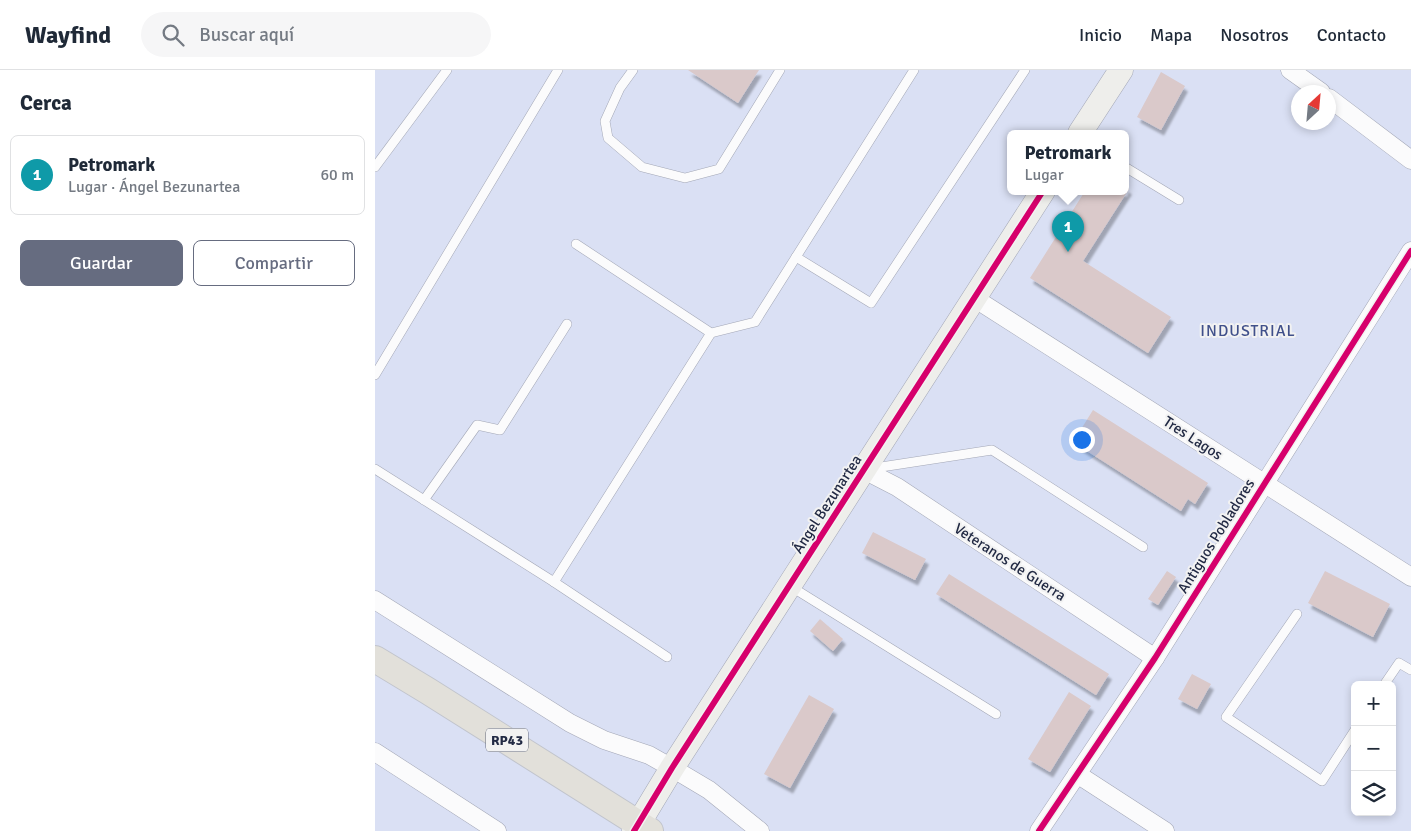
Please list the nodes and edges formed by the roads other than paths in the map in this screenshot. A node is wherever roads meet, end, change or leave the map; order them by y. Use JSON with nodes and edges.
{"nodes":[{"id":1,"x":447,"y":70,"type":"edge"},
{"id":2,"x":558,"y":70,"type":"edge"},
{"id":3,"x":633,"y":70,"type":"edge"},
{"id":4,"x":780,"y":70,"type":"edge"},
{"id":5,"x":914,"y":70,"type":"edge"},
{"id":6,"x":1025,"y":70,"type":"edge"},
{"id":7,"x":1121,"y":70,"type":"edge"},
{"id":8,"x":1290,"y":70,"type":"edge"},
{"id":9,"x":1311,"y":85,"type":"edge"},
{"id":10,"x":1336,"y":103,"type":"edge"},
{"id":11,"x":1082,"y":130,"type":"edge"},
{"id":12,"x":1411,"y":160,"type":"edge"},
{"id":13,"x":375,"y":167,"type":"edge"},
{"id":14,"x":1129,"y":169,"type":"edge"},
{"id":15,"x":1040,"y":195,"type":"edge"},
{"id":16,"x":1179,"y":200,"type":"dead end"},
{"id":17,"x":576,"y":244,"type":"dead end"},
{"id":18,"x":1411,"y":251,"type":"edge"},
{"id":19,"x":796,"y":257,"type":"junction"},
{"id":20,"x":974,"y":298,"type":"junction"},
{"id":21,"x":567,"y":324,"type":"dead end"},
{"id":22,"x":711,"y":333,"type":"junction"},
{"id":23,"x":375,"y":375,"type":"edge"},
{"id":24,"x":375,"y":469,"type":"edge"},
{"id":25,"x":864,"y":470,"type":"junction"},
{"id":26,"x":1264,"y":483,"type":"junction"},
{"id":27,"x":424,"y":500,"type":"junction"},
{"id":28,"x":1143,"y":547,"type":"dead end"},
{"id":29,"x":1411,"y":577,"type":"edge"},
{"id":30,"x":554,"y":582,"type":"junction"},
{"id":31,"x":789,"y":586,"type":"junction"},
{"id":32,"x":375,"y":600,"type":"edge"},
{"id":33,"x":1297,"y":614,"type":"dead end"},
{"id":34,"x":667,"y":657,"type":"dead end"},
{"id":35,"x":1155,"y":658,"type":"junction"},
{"id":36,"x":375,"y":659,"type":"edge"},
{"id":37,"x":1411,"y":670,"type":"edge"},
{"id":38,"x":1387,"y":681,"type":"edge"},
{"id":39,"x":996,"y":714,"type":"dead end"},
{"id":40,"x":1351,"y":736,"type":"edge"},
{"id":41,"x":375,"y":752,"type":"edge"},
{"id":42,"x":672,"y":768,"type":"junction"},
{"id":43,"x":1077,"y":774,"type":"junction"},
{"id":44,"x":641,"y":828,"type":"edge"},
{"id":45,"x":497,"y":831,"type":"edge"},
{"id":46,"x":760,"y":831,"type":"edge"},
{"id":47,"x":1039,"y":831,"type":"edge"},
{"id":48,"x":1165,"y":831,"type":"edge"}],
"edges":[{"from":1,"to":13,"type":"lane"},
{"from":2,"to":23,"type":"lane"},
{"from":3,"to":4,"type":"lane"},
{"from":5,"to":19,"type":"lane"},
{"from":6,"to":19,"type":"lane"},
{"from":7,"to":11,"type":"street"},
{"from":8,"to":9,"type":"street"},
{"from":10,"to":12,"type":"street"},
{"from":14,"to":16,"type":"lane"},
{"from":15,"to":20,"type":"street","name":"Ángel Bezunartea"},
{"from":17,"to":22,"type":"lane"},
{"from":18,"to":26,"type":"street","name":"Antiguos Pobladores"},
{"from":19,"to":22,"type":"lane"},
{"from":20,"to":25,"type":"street","name":"Ángel Bezunartea"},
{"from":20,"to":26,"type":"street","name":"Tres Lagos"},
{"from":21,"to":27,"type":"lane"},
{"from":22,"to":30,"type":"lane"},
{"from":24,"to":27,"type":"lane"},
{"from":25,"to":28,"type":"lane"},
{"from":25,"to":31,"type":"street","name":"Ángel Bezunartea"},
{"from":25,"to":35,"type":"street","name":"Veteranos de Guerra"},
{"from":26,"to":29,"type":"street","name":"Tres Lagos"},
{"from":26,"to":35,"type":"street","name":"Antiguos Pobladores"},
{"from":27,"to":30,"type":"lane"},
{"from":30,"to":34,"type":"lane"},
{"from":31,"to":39,"type":"lane"},
{"from":31,"to":42,"type":"street","name":"Ángel Bezunartea"},
{"from":32,"to":42,"type":"street"},
{"from":33,"to":40,"type":"lane"},
{"from":35,"to":43,"type":"street","name":"Antiguos Pobladores"},
{"from":36,"to":44,"type":"main road","number":"RP43"},
{"from":37,"to":38,"type":"lane"},
{"from":41,"to":45,"type":"street"},
{"from":42,"to":44,"type":"street","name":"Ángel Bezunartea"},
{"from":42,"to":46,"type":"street"},
{"from":43,"to":47,"type":"street","name":"Antiguos Pobladores"},
{"from":43,"to":48,"type":"street"}]}
